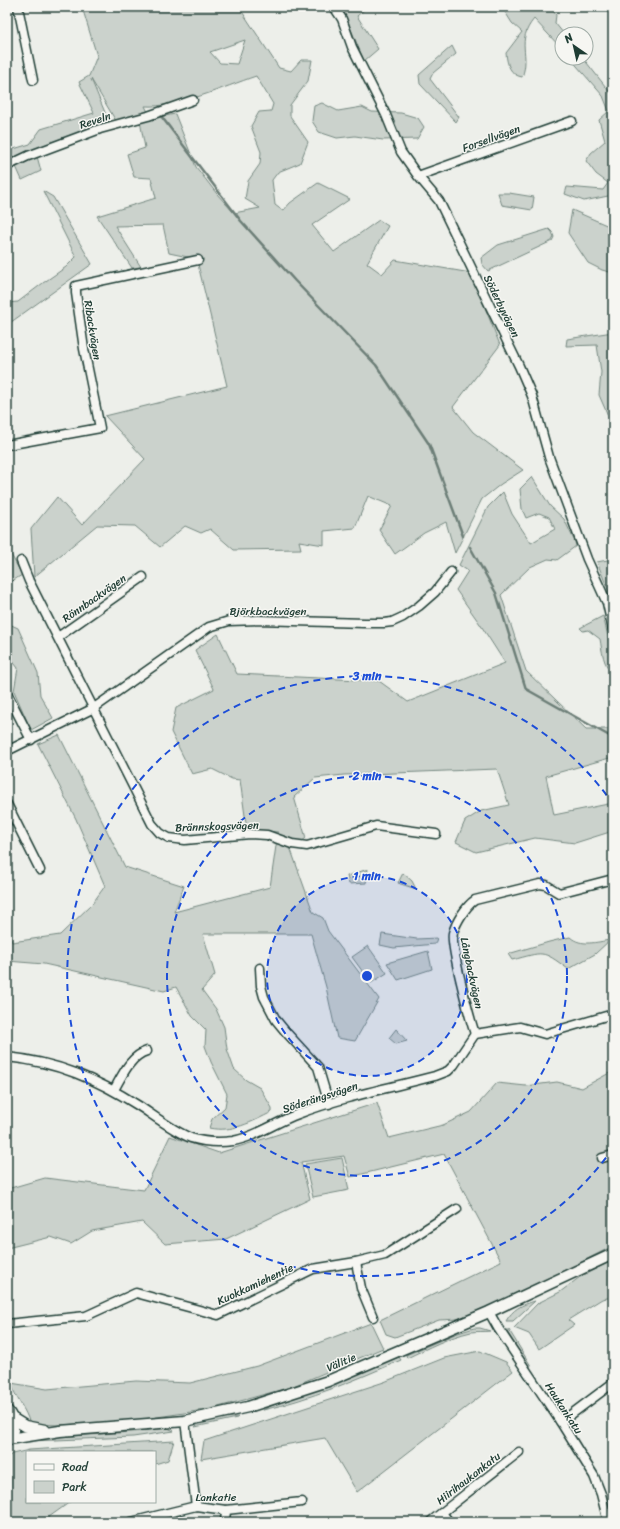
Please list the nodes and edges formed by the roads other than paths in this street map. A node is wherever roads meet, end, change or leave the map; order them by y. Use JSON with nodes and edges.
{"nodes":[{"id":1,"x":18,"y":7,"type":"edge"},
{"id":2,"x":334,"y":7,"type":"edge"},
{"id":3,"x":33,"y":80,"type":"dead end"},
{"id":4,"x":193,"y":100,"type":"dead end"},
{"id":5,"x":572,"y":121,"type":"dead end"},
{"id":6,"x":7,"y":166,"type":"edge"},
{"id":7,"x":418,"y":176,"type":"junction"},
{"id":8,"x":198,"y":260,"type":"dead end"},
{"id":9,"x":7,"y":445,"type":"edge"},
{"id":10,"x":20,"y":561,"type":"dead end"},
{"id":11,"x":451,"y":572,"type":"dead end"},
{"id":12,"x":143,"y":577,"type":"dead end"},
{"id":13,"x":610,"y":601,"type":"edge"},
{"id":14,"x":613,"y":630,"type":"edge"},
{"id":15,"x":58,"y":637,"type":"junction"},
{"id":16,"x":7,"y":693,"type":"edge"},
{"id":17,"x":94,"y":708,"type":"junction"},
{"id":18,"x":31,"y":740,"type":"junction"},
{"id":19,"x":7,"y":751,"type":"edge"},
{"id":20,"x":7,"y":804,"type":"edge"},
{"id":21,"x":436,"y":834,"type":"dead end"},
{"id":22,"x":40,"y":870,"type":"dead end"},
{"id":23,"x":613,"y":879,"type":"edge"},
{"id":24,"x":260,"y":968,"type":"dead end"},
{"id":25,"x":613,"y":1014,"type":"edge"},
{"id":26,"x":474,"y":1034,"type":"junction"},
{"id":27,"x":147,"y":1051,"type":"dead end"},
{"id":28,"x":7,"y":1058,"type":"edge"},
{"id":29,"x":114,"y":1090,"type":"junction"},
{"id":30,"x":329,"y":1104,"type":"junction"},
{"id":31,"x":613,"y":1155,"type":"edge"},
{"id":32,"x":602,"y":1158,"type":"dead end"},
{"id":33,"x":457,"y":1209,"type":"dead end"},
{"id":34,"x":613,"y":1254,"type":"edge"},
{"id":35,"x":356,"y":1262,"type":"junction"},
{"id":36,"x":489,"y":1312,"type":"junction"},
{"id":37,"x":373,"y":1317,"type":"dead end"},
{"id":38,"x":7,"y":1324,"type":"edge"},
{"id":39,"x":613,"y":1383,"type":"edge"},
{"id":40,"x":9,"y":1414,"type":"edge"},
{"id":41,"x":185,"y":1421,"type":"junction"},
{"id":42,"x":560,"y":1421,"type":"junction"},
{"id":43,"x":60,"y":1431,"type":"junction"},
{"id":44,"x":8,"y":1440,"type":"edge"},
{"id":45,"x":519,"y":1452,"type":"dead end"},
{"id":46,"x":302,"y":1502,"type":"dead end"},
{"id":47,"x":196,"y":1506,"type":"junction"},
{"id":48,"x":226,"y":1510,"type":"junction"},
{"id":49,"x":442,"y":1513,"type":"junction"},
{"id":50,"x":131,"y":1522,"type":"edge"},
{"id":51,"x":225,"y":1522,"type":"edge"},
{"id":52,"x":430,"y":1522,"type":"edge"},
{"id":53,"x":449,"y":1522,"type":"edge"},
{"id":54,"x":608,"y":1522,"type":"edge"}],
"edges":[{"from":1,"to":3,"type":"street"},
{"from":2,"to":7,"type":"street","name":"Söderbyvägen"},
{"from":4,"to":6,"type":"street","name":"Reveln"},
{"from":5,"to":7,"type":"street","name":"Forsellvägen"},
{"from":7,"to":13,"type":"street","name":"Söderbyvägen"},
{"from":8,"to":9,"type":"street","name":"Ribackvägen"},
{"from":10,"to":15,"type":"street","name":"Rönnbackvägen"},
{"from":11,"to":17,"type":"street","name":"Björkbackvägen"},
{"from":12,"to":15,"type":"street","name":"Rönnbackvägen"},
{"from":13,"to":14,"type":"street","name":"Söderbyvägen"},
{"from":15,"to":17,"type":"street","name":"Rönnbackvägen"},
{"from":16,"to":18,"type":"street"},
{"from":17,"to":18,"type":"street","name":"Björkbackvägen"},
{"from":17,"to":21,"type":"street","name":"Brännskogsvägen"},
{"from":18,"to":19,"type":"street","name":"Björkbackvägen"},
{"from":20,"to":22,"type":"street"},
{"from":23,"to":26,"type":"street","name":"Långbackvägen"},
{"from":24,"to":30,"type":"street"},
{"from":25,"to":26,"type":"street"},
{"from":26,"to":30,"type":"street","name":"Söderängsvägen"},
{"from":27,"to":29,"type":"street"},
{"from":28,"to":29,"type":"street","name":"Söderängsvägen"},
{"from":29,"to":30,"type":"street","name":"Söderängsvägen"},
{"from":31,"to":32,"type":"street"},
{"from":33,"to":35,"type":"street","name":"Kuokkamiehentie"},
{"from":34,"to":36,"type":"main road","name":"Välitie"},
{"from":35,"to":37,"type":"street"},
{"from":35,"to":38,"type":"street","name":"Kuokkamiehentie"},
{"from":36,"to":41,"type":"main road","name":"Välitie"},
{"from":36,"to":42,"type":"street","name":"Haukankatu"},
{"from":39,"to":42,"type":"street"},
{"from":40,"to":43,"type":"main road","name":"Välitie"},
{"from":40,"to":44,"type":"main road"},
{"from":41,"to":43,"type":"main road","name":"Välitie"},
{"from":41,"to":47,"type":"street"},
{"from":42,"to":54,"type":"street","name":"Haukankatu"},
{"from":43,"to":44,"type":"main road","name":"Välitie"},
{"from":45,"to":49,"type":"street","name":"Hiirihaukankatu"},
{"from":46,"to":48,"type":"street","name":"Lankatie"},
{"from":47,"to":48,"type":"street","name":"Lankatie"},
{"from":47,"to":50,"type":"street","name":"Lankatie"},
{"from":48,"to":51,"type":"street"},
{"from":49,"to":52,"type":"street","name":"Hiirihaukankatu"},
{"from":49,"to":53,"type":"street"}]}
